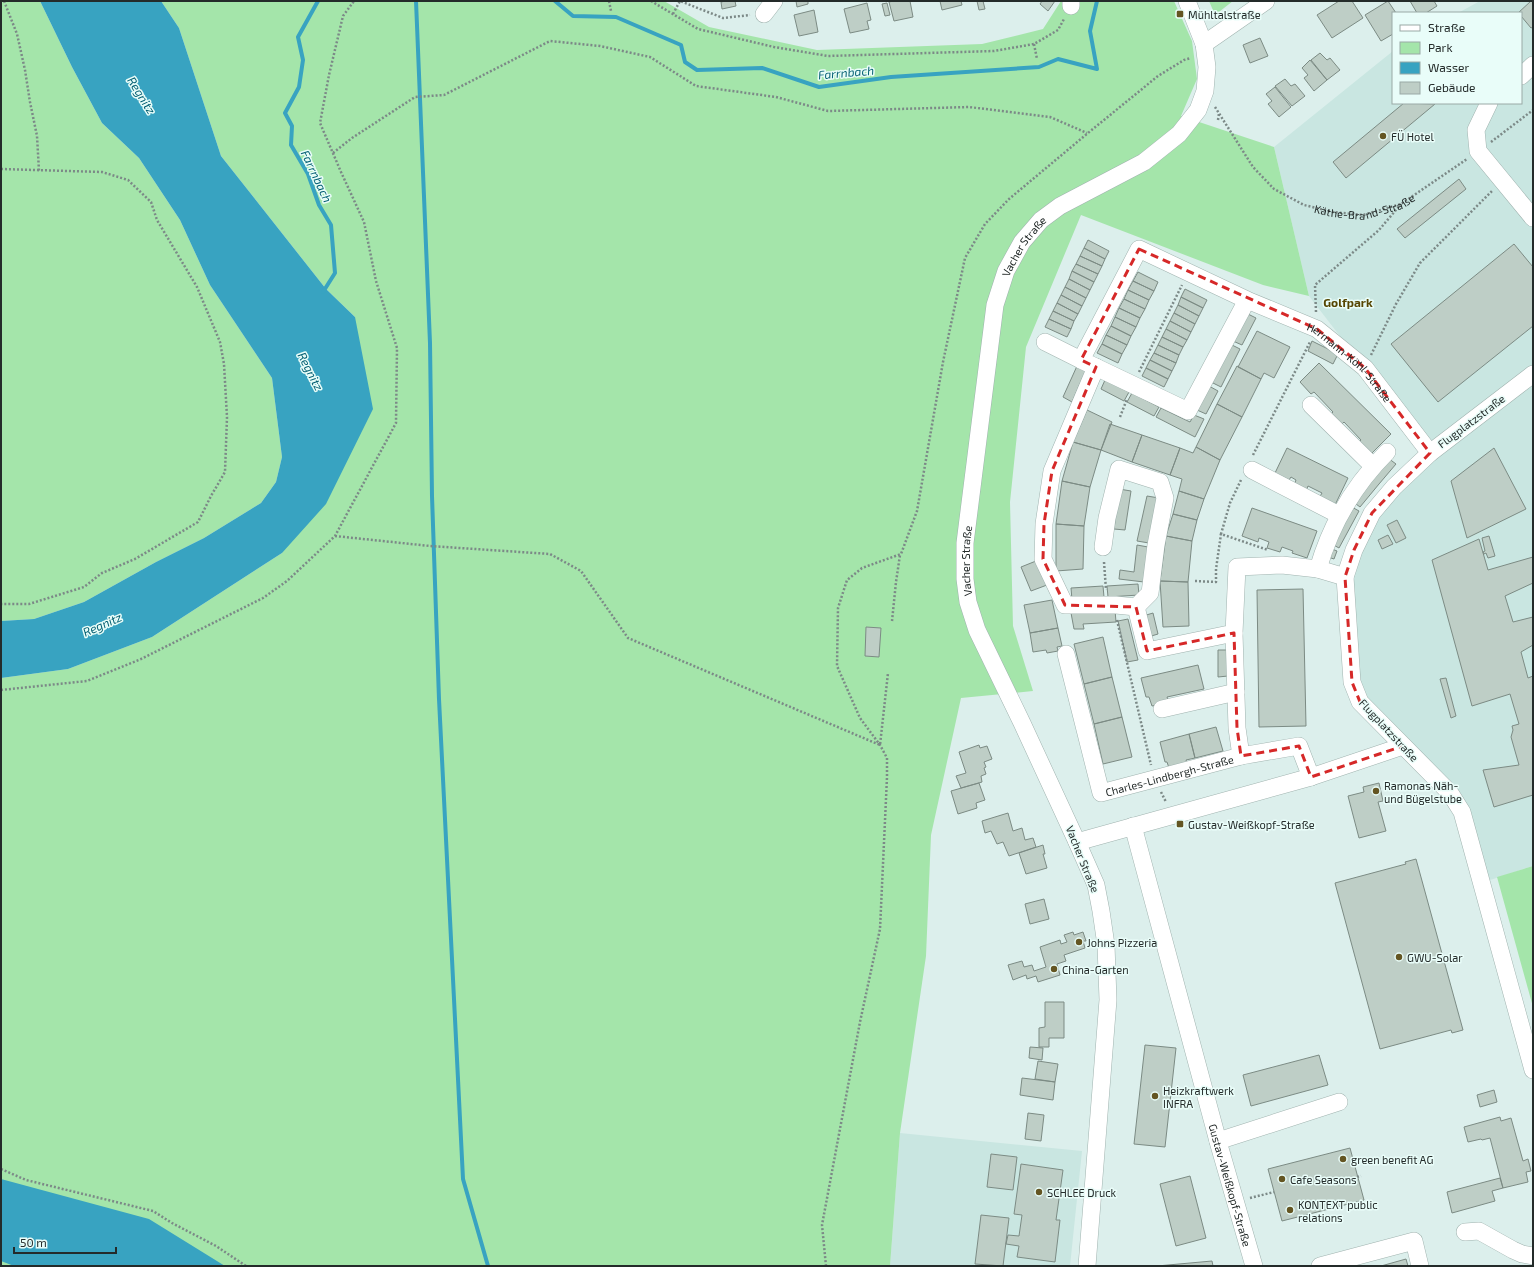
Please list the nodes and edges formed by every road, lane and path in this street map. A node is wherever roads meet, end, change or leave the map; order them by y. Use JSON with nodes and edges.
{"nodes":[{"id":1,"x":4,"y":1,"type":"edge"},
{"id":2,"x":354,"y":1,"type":"edge"},
{"id":3,"x":609,"y":1,"type":"edge"},
{"id":4,"x":651,"y":1,"type":"edge"},
{"id":5,"x":1187,"y":1,"type":"edge"},
{"id":6,"x":1266,"y":1,"type":"edge"},
{"id":7,"x":1071,"y":4,"type":"edge"},
{"id":8,"x":769,"y":7,"type":"edge"},
{"id":9,"x":611,"y":11,"type":"dead end"},
{"id":10,"x":673,"y":14,"type":"junction"},
{"id":11,"x":1034,"y":44,"type":"junction"},
{"id":12,"x":1204,"y":44,"type":"junction"},
{"id":13,"x":1037,"y":59,"type":"dead end"},
{"id":14,"x":1533,"y":66,"type":"edge"},
{"id":15,"x":1522,"y":75,"type":"edge"},
{"id":16,"x":1205,"y":91,"type":"junction"},
{"id":17,"x":1489,"y":104,"type":"edge"},
{"id":18,"x":1533,"y":110,"type":"edge"},
{"id":19,"x":1219,"y":113,"type":"junction"},
{"id":20,"x":1218,"y":120,"type":"dead end"},
{"id":21,"x":1088,"y":133,"type":"dead end"},
{"id":22,"x":1478,"y":152,"type":"junction"},
{"id":23,"x":333,"y":153,"type":"junction"},
{"id":24,"x":1,"y":169,"type":"edge"},
{"id":25,"x":40,"y":171,"type":"junction"},
{"id":26,"x":1503,"y":180,"type":"junction"},
{"id":27,"x":1402,"y":204,"type":"junction"},
{"id":28,"x":1533,"y":218,"type":"edge"},
{"id":29,"x":1188,"y":272,"type":"junction"},
{"id":30,"x":1247,"y":300,"type":"junction"},
{"id":31,"x":1317,"y":329,"type":"junction"},
{"id":32,"x":1045,"y":342,"type":"dead end"},
{"id":33,"x":1089,"y":364,"type":"junction"},
{"id":34,"x":1365,"y":368,"type":"junction"},
{"id":35,"x":1533,"y":374,"type":"edge"},
{"id":36,"x":1133,"y":386,"type":"junction"},
{"id":37,"x":1311,"y":405,"type":"dead end"},
{"id":38,"x":1120,"y":417,"type":"dead end"},
{"id":39,"x":1387,"y":452,"type":"dead end"},
{"id":40,"x":1430,"y":453,"type":"junction"},
{"id":41,"x":1373,"y":466,"type":"junction"},
{"id":42,"x":1252,"y":470,"type":"dead end"},
{"id":43,"x":1338,"y":515,"type":"junction"},
{"id":44,"x":1221,"y":534,"type":"dead end"},
{"id":45,"x":335,"y":536,"type":"junction"},
{"id":46,"x":1103,"y":547,"type":"joint"},
{"id":47,"x":900,"y":554,"type":"dead end"},
{"id":48,"x":862,"y":568,"type":"dead end"},
{"id":49,"x":1318,"y":569,"type":"junction"},
{"id":50,"x":1345,"y":577,"type":"junction"},
{"id":51,"x":1195,"y":581,"type":"dead end"},
{"id":52,"x":1,"y":604,"type":"edge"},
{"id":53,"x":1116,"y":605,"type":"junction"},
{"id":54,"x":1136,"y":607,"type":"junction"},
{"id":55,"x":892,"y":621,"type":"dead end"},
{"id":56,"x":1234,"y":633,"type":"junction"},
{"id":57,"x":1066,"y":654,"type":"dead end"},
{"id":58,"x":888,"y":673,"type":"dead end"},
{"id":59,"x":1,"y":690,"type":"edge"},
{"id":60,"x":1236,"y":692,"type":"junction"},
{"id":61,"x":1162,"y":709,"type":"dead end"},
{"id":62,"x":880,"y":745,"type":"junction"},
{"id":63,"x":1403,"y":746,"type":"junction"},
{"id":64,"x":1241,"y":756,"type":"junction"},
{"id":65,"x":1310,"y":777,"type":"junction"},
{"id":66,"x":1155,"y":780,"type":"junction"},
{"id":67,"x":1172,"y":816,"type":"junction"},
{"id":68,"x":1133,"y":826,"type":"junction"},
{"id":69,"x":1077,"y":842,"type":"junction"},
{"id":70,"x":1533,"y":1070,"type":"edge"},
{"id":71,"x":1339,"y":1102,"type":"dead end"},
{"id":72,"x":1218,"y":1140,"type":"junction"},
{"id":73,"x":1,"y":1169,"type":"edge"},
{"id":74,"x":1274,"y":1192,"type":"dead end"},
{"id":75,"x":1235,"y":1202,"type":"junction"},
{"id":76,"x":1465,"y":1232,"type":"dead end"},
{"id":77,"x":1533,"y":1256,"type":"edge"},
{"id":78,"x":246,"y":1266,"type":"edge"},
{"id":79,"x":826,"y":1266,"type":"edge"},
{"id":80,"x":1087,"y":1266,"type":"edge"},
{"id":81,"x":1254,"y":1266,"type":"edge"},
{"id":82,"x":1320,"y":1266,"type":"edge"},
{"id":83,"x":1420,"y":1266,"type":"edge"}],
"edges":[{"from":1,"to":25,"type":"path"},
{"from":2,"to":23,"type":"path"},
{"from":3,"to":9,"type":"path"},
{"from":4,"to":10,"type":"path"},
{"from":5,"to":12,"type":"street","name":"Vacher Straße"},
{"from":6,"to":12,"type":"street"},
{"from":7,"to":11,"type":"path"},
{"from":8,"to":10,"type":"path"},
{"from":10,"to":11,"type":"path"},
{"from":11,"to":13,"type":"path"},
{"from":12,"to":16,"type":"street","name":"Vacher Straße"},
{"from":14,"to":15,"type":"street"},
{"from":16,"to":19,"type":"path","name":"Käthe-Brand-Straße"},
{"from":16,"to":69,"type":"street","name":"Vacher Straße"},
{"from":17,"to":22,"type":"street"},
{"from":18,"to":22,"type":"path","name":"Käthe-Brand-Straße"},
{"from":19,"to":20,"type":"path"},
{"from":19,"to":27,"type":"path","name":"Käthe-Brand-Straße"},
{"from":21,"to":23,"type":"path"},
{"from":22,"to":26,"type":"street"},
{"from":22,"to":27,"type":"path","name":"Käthe-Brand-Straße"},
{"from":23,"to":45,"type":"path"},
{"from":24,"to":25,"type":"path"},
{"from":25,"to":52,"type":"path"},
{"from":26,"to":28,"type":"street"},
{"from":26,"to":34,"type":"path"},
{"from":27,"to":31,"type":"path"},
{"from":29,"to":30,"type":"street","name":"Hermann-Köhl-Straße"},
{"from":29,"to":33,"type":"street","name":"Hermann-Köhl-Straße"},
{"from":29,"to":36,"type":"path"},
{"from":30,"to":31,"type":"street","name":"Hermann-Köhl-Straße"},
{"from":30,"to":36,"type":"street"},
{"from":31,"to":34,"type":"street","name":"Hermann-Köhl-Straße"},
{"from":32,"to":33,"type":"street"},
{"from":33,"to":36,"type":"street"},
{"from":33,"to":53,"type":"street"},
{"from":34,"to":40,"type":"street","name":"Hermann-Köhl-Straße"},
{"from":35,"to":40,"type":"street","name":"Flugplatzstraße"},
{"from":36,"to":38,"type":"path"},
{"from":37,"to":41,"type":"street"},
{"from":39,"to":41,"type":"street"},
{"from":40,"to":50,"type":"street","name":"Flugplatzstraße"},
{"from":41,"to":43,"type":"street"},
{"from":42,"to":43,"type":"street"},
{"from":43,"to":49,"type":"street"},
{"from":44,"to":51,"type":"path"},
{"from":45,"to":59,"type":"path"},
{"from":45,"to":62,"type":"path"},
{"from":46,"to":53,"type":"path"},
{"from":46,"to":54,"type":"street"},
{"from":47,"to":55,"type":"path"},
{"from":48,"to":62,"type":"path"},
{"from":49,"to":50,"type":"street"},
{"from":49,"to":56,"type":"street"},
{"from":50,"to":63,"type":"street","name":"Flugplatzstraße"},
{"from":53,"to":54,"type":"street"},
{"from":53,"to":66,"type":"path"},
{"from":54,"to":56,"type":"street"},
{"from":56,"to":60,"type":"street"},
{"from":57,"to":66,"type":"street","name":"Charles-Lindbergh-Straße"},
{"from":58,"to":62,"type":"path"},
{"from":60,"to":61,"type":"street"},
{"from":60,"to":64,"type":"street"},
{"from":62,"to":79,"type":"path"},
{"from":63,"to":65,"type":"street"},
{"from":63,"to":70,"type":"street","name":"Flugplatzstraße"},
{"from":64,"to":65,"type":"street","name":"Charles-Lindbergh-Straße"},
{"from":64,"to":66,"type":"street","name":"Charles-Lindbergh-Straße"},
{"from":65,"to":67,"type":"street"},
{"from":66,"to":67,"type":"path"},
{"from":67,"to":68,"type":"street"},
{"from":68,"to":69,"type":"street"},
{"from":68,"to":72,"type":"street","name":"Gustav-Weißkopf-Straße"},
{"from":69,"to":80,"type":"street","name":"Vacher Straße"},
{"from":71,"to":72,"type":"street"},
{"from":72,"to":75,"type":"street","name":"Gustav-Weißkopf-Straße"},
{"from":73,"to":78,"type":"path"},
{"from":74,"to":75,"type":"path"},
{"from":75,"to":81,"type":"street","name":"Gustav-Weißkopf-Straße"},
{"from":76,"to":77,"type":"street"},
{"from":82,"to":83,"type":"street"}]}
